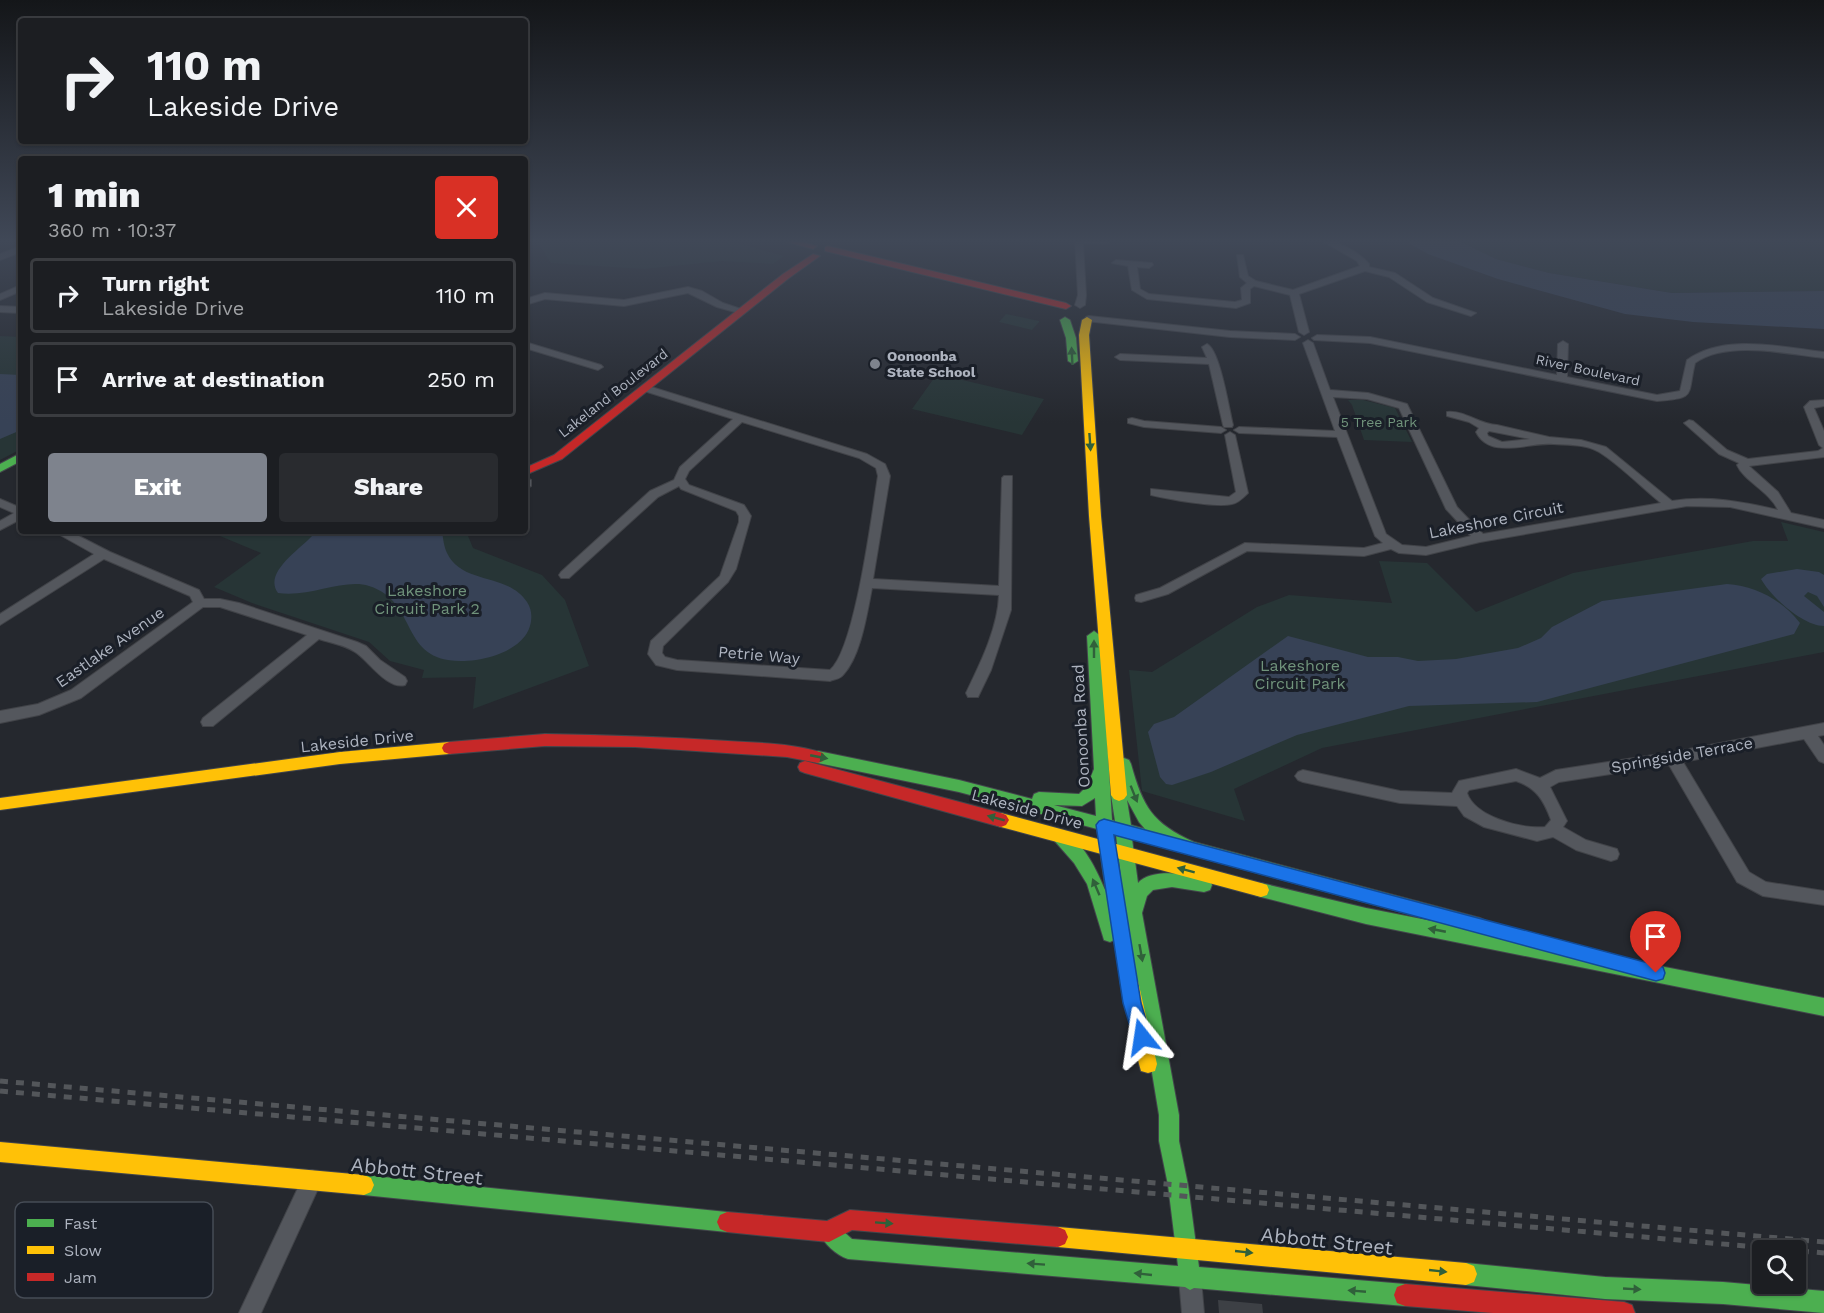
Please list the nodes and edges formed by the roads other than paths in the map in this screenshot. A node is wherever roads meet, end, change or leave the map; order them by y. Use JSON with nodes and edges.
{"nodes":[{"id":1,"x":578,"y":300,"type":"edge"},
{"id":2,"x":637,"y":300,"type":"edge"},
{"id":3,"x":712,"y":300,"type":"edge"},
{"id":4,"x":755,"y":300,"type":"edge"},
{"id":5,"x":1017,"y":300,"type":"edge"},
{"id":6,"x":1081,"y":300,"type":"edge"},
{"id":7,"x":1189,"y":300,"type":"edge"},
{"id":8,"x":1247,"y":300,"type":"edge"},
{"id":9,"x":1296,"y":300,"type":"edge"},
{"id":10,"x":1431,"y":300,"type":"edge"},
{"id":11,"x":0,"y":309,"type":"edge"},
{"id":12,"x":18,"y":310,"type":"edge"},
{"id":13,"x":742,"y":311,"type":"junction"},
{"id":14,"x":1471,"y":313,"type":"dead end"},
{"id":15,"x":1077,"y":314,"type":"junction"},
{"id":16,"x":1306,"y":337,"type":"junction"},
{"id":17,"x":1563,"y":344,"type":"dead end"},
{"id":18,"x":528,"y":346,"type":"edge"},
{"id":19,"x":1207,"y":348,"type":"dead end"},
{"id":20,"x":1824,"y":355,"type":"edge"},
{"id":21,"x":1120,"y":357,"type":"dead end"},
{"id":22,"x":1213,"y":361,"type":"junction"},
{"id":23,"x":598,"y":367,"type":"dead end"},
{"id":24,"x":1562,"y":379,"type":"junction"},
{"id":25,"x":645,"y":388,"type":"junction"},
{"id":26,"x":1326,"y":393,"type":"junction"},
{"id":27,"x":1824,"y":403,"type":"edge"},
{"id":28,"x":1451,"y":414,"type":"dead end"},
{"id":29,"x":740,"y":418,"type":"junction"},
{"id":30,"x":1132,"y":421,"type":"dead end"},
{"id":31,"x":1689,"y":423,"type":"dead end"},
{"id":32,"x":1486,"y":428,"type":"junction"},
{"id":33,"x":1229,"y":430,"type":"junction"},
{"id":34,"x":1341,"y":434,"type":"junction"},
{"id":35,"x":1549,"y":440,"type":"junction"},
{"id":36,"x":1824,"y":446,"type":"edge"},
{"id":37,"x":1824,"y":451,"type":"edge"},
{"id":38,"x":18,"y":458,"type":"edge"},
{"id":39,"x":1747,"y":462,"type":"junction"},
{"id":40,"x":0,"y":469,"type":"edge"},
{"id":41,"x":528,"y":471,"type":"edge"},
{"id":42,"x":1008,"y":478,"type":"dead end"},
{"id":43,"x":679,"y":482,"type":"junction"},
{"id":44,"x":1155,"y":492,"type":"dead end"},
{"id":45,"x":0,"y":503,"type":"edge"},
{"id":46,"x":1669,"y":504,"type":"junction"},
{"id":47,"x":18,"y":512,"type":"edge"},
{"id":48,"x":1786,"y":514,"type":"junction"},
{"id":49,"x":18,"y":515,"type":"edge"},
{"id":50,"x":1095,"y":516,"type":"junction"},
{"id":51,"x":1824,"y":524,"type":"edge"},
{"id":52,"x":0,"y":526,"type":"edge"},
{"id":53,"x":64,"y":534,"type":"edge"},
{"id":54,"x":1480,"y":538,"type":"junction"},
{"id":55,"x":1391,"y":545,"type":"junction"},
{"id":56,"x":1098,"y":553,"type":"junction"},
{"id":57,"x":102,"y":554,"type":"junction"},
{"id":58,"x":565,"y":575,"type":"dead end"},
{"id":59,"x":865,"y":583,"type":"junction"},
{"id":60,"x":1005,"y":591,"type":"junction"},
{"id":61,"x":1141,"y":598,"type":"dead end"},
{"id":62,"x":200,"y":603,"type":"junction"},
{"id":63,"x":0,"y":620,"type":"edge"},
{"id":64,"x":317,"y":634,"type":"junction"},
{"id":65,"x":400,"y":681,"type":"dead end"},
{"id":66,"x":973,"y":693,"type":"dead end"},
{"id":67,"x":0,"y":717,"type":"edge"},
{"id":68,"x":1112,"y":718,"type":"junction"},
{"id":69,"x":208,"y":722,"type":"dead end"},
{"id":70,"x":1824,"y":729,"type":"edge"},
{"id":71,"x":1807,"y":732,"type":"junction"},
{"id":72,"x":719,"y":747,"type":"junction"},
{"id":73,"x":1673,"y":758,"type":"junction"},
{"id":74,"x":1824,"y":758,"type":"edge"},
{"id":75,"x":1100,"y":766,"type":"junction"},
{"id":76,"x":1303,"y":776,"type":"dead end"},
{"id":77,"x":1540,"y":784,"type":"junction"},
{"id":78,"x":959,"y":786,"type":"junction"},
{"id":79,"x":1461,"y":800,"type":"junction"},
{"id":80,"x":0,"y":804,"type":"edge"},
{"id":81,"x":1104,"y":825,"type":"junction"},
{"id":82,"x":1554,"y":830,"type":"junction"},
{"id":83,"x":1123,"y":831,"type":"junction"},
{"id":84,"x":1053,"y":833,"type":"junction"},
{"id":85,"x":1191,"y":848,"type":"junction"},
{"id":86,"x":1108,"y":849,"type":"junction"},
{"id":87,"x":1126,"y":854,"type":"junction"},
{"id":88,"x":1611,"y":854,"type":"dead end"},
{"id":89,"x":1284,"y":896,"type":"junction"},
{"id":90,"x":1824,"y":898,"type":"edge"},
{"id":91,"x":1134,"y":913,"type":"junction"},
{"id":92,"x":1679,"y":979,"type":"junction"},
{"id":93,"x":1132,"y":1003,"type":"junction"},
{"id":94,"x":1824,"y":1007,"type":"edge"},
{"id":95,"x":1169,"y":1141,"type":"junction"},
{"id":96,"x":0,"y":1152,"type":"edge"},
{"id":97,"x":312,"y":1180,"type":"junction"},
{"id":98,"x":829,"y":1232,"type":"junction"},
{"id":99,"x":1186,"y":1247,"type":"junction"},
{"id":100,"x":1190,"y":1279,"type":"junction"},
{"id":101,"x":1824,"y":1302,"type":"edge"},
{"id":102,"x":250,"y":1313,"type":"edge"},
{"id":103,"x":1193,"y":1313,"type":"edge"},
{"id":104,"x":1624,"y":1313,"type":"edge"}],
"edges":[{"from":1,"to":2,"type":"street"},
{"from":3,"to":13,"type":"street"},
{"from":4,"to":13,"type":"street","name":"Lakeland Boulevard"},
{"from":5,"to":15,"type":"street"},
{"from":6,"to":15,"type":"street","name":"Oonoonba Road"},
{"from":7,"to":8,"type":"street"},
{"from":9,"to":16,"type":"street"},
{"from":10,"to":14,"type":"street"},
{"from":11,"to":12,"type":"street"},
{"from":13,"to":25,"type":"street","name":"Lakeland Boulevard"},
{"from":15,"to":16,"type":"street","name":"River Boulevard"},
{"from":15,"to":50,"type":"street","name":"Oonoonba Road","one_way":true},
{"from":50,"to":15,"type":"street","name":"Oonoonba Road","one_way":true},
{"from":16,"to":24,"type":"street","name":"River Boulevard"},
{"from":16,"to":26,"type":"street"},
{"from":17,"to":24,"type":"street"},
{"from":18,"to":23,"type":"street"},
{"from":19,"to":22,"type":"street"},
{"from":20,"to":24,"type":"street","name":"River Boulevard"},
{"from":21,"to":22,"type":"street"},
{"from":22,"to":33,"type":"street"},
{"from":25,"to":29,"type":"street","name":"Petrie Way"},
{"from":25,"to":41,"type":"street","name":"Lakeland Boulevard"},
{"from":26,"to":34,"type":"street"},
{"from":26,"to":54,"type":"street"},
{"from":27,"to":36,"type":"street"},
{"from":28,"to":32,"type":"street"},
{"from":29,"to":43,"type":"street"},
{"from":29,"to":59,"type":"street","name":"Petrie Way"},
{"from":30,"to":33,"type":"street"},
{"from":31,"to":39,"type":"street"},
{"from":32,"to":35,"type":"street"},
{"from":32,"to":35,"type":"street"},
{"from":33,"to":34,"type":"street"},
{"from":33,"to":44,"type":"street"},
{"from":34,"to":55,"type":"street"},
{"from":35,"to":46,"type":"street"},
{"from":37,"to":39,"type":"street"},
{"from":38,"to":40,"type":"street"},
{"from":39,"to":48,"type":"street"},
{"from":42,"to":60,"type":"street"},
{"from":43,"to":58,"type":"street"},
{"from":43,"to":59,"type":"street","name":"Petrie Way"},
{"from":45,"to":47,"type":"street"},
{"from":46,"to":48,"type":"street","name":"Lakeshore Circuit"},
{"from":46,"to":54,"type":"street","name":"Lakeshore Circuit"},
{"from":48,"to":51,"type":"street","name":"Lakeshore Circuit"},
{"from":49,"to":52,"type":"street"},
{"from":50,"to":56,"type":"street","name":"Oonoonba Road"},
{"from":53,"to":57,"type":"street"},
{"from":54,"to":55,"type":"street","name":"Lakeshore Circuit"},
{"from":55,"to":61,"type":"street"},
{"from":56,"to":68,"type":"street","name":"Oonoonba Road"},
{"from":75,"to":56,"type":"street","name":"Oonoonba Road","one_way":true},
{"from":57,"to":62,"type":"street"},
{"from":57,"to":63,"type":"street"},
{"from":59,"to":60,"type":"street"},
{"from":60,"to":66,"type":"street"},
{"from":62,"to":64,"type":"street"},
{"from":62,"to":67,"type":"street","name":"Eastlake Avenue"},
{"from":64,"to":65,"type":"street"},
{"from":64,"to":69,"type":"street"},
{"from":68,"to":83,"type":"street","name":"Oonoonba Road"},
{"from":68,"to":85,"type":"street","name":"Lakeside Drive","one_way":true},
{"from":70,"to":71,"type":"street","name":"Springside Terrace"},
{"from":71,"to":73,"type":"street","name":"Springside Terrace"},
{"from":71,"to":74,"type":"street"},
{"from":72,"to":78,"type":"street","name":"Lakeside Drive","one_way":true},
{"from":72,"to":80,"type":"street","name":"Lakeside Drive"},
{"from":84,"to":72,"type":"street","name":"Lakeside Drive","one_way":true},
{"from":73,"to":77,"type":"street","name":"Springside Terrace"},
{"from":73,"to":90,"type":"street"},
{"from":75,"to":78,"type":"street"},
{"from":75,"to":81,"type":"street","name":"Oonoonba Road"},
{"from":76,"to":79,"type":"street"},
{"from":77,"to":79,"type":"street"},
{"from":77,"to":82,"type":"street"},
{"from":78,"to":81,"type":"street","name":"Lakeside Drive"},
{"from":79,"to":82,"type":"street"},
{"from":81,"to":83,"type":"street","name":"Lakeside Drive"},
{"from":81,"to":86,"type":"street","name":"Oonoonba Road"},
{"from":82,"to":88,"type":"street"},
{"from":83,"to":85,"type":"street","name":"Lakeside Drive"},
{"from":83,"to":87,"type":"street","name":"Oonoonba Road"},
{"from":84,"to":86,"type":"street","name":"Lakeside Drive"},
{"from":93,"to":84,"type":"street","one_way":true},
{"from":85,"to":92,"type":"street","name":"Lakeside Drive"},
{"from":86,"to":87,"type":"street","name":"Lakeside Drive"},
{"from":86,"to":93,"type":"street","name":"Oonoonba Road"},
{"from":89,"to":87,"type":"street","name":"Lakeside Drive","one_way":true},
{"from":87,"to":91,"type":"street","name":"Oonoonba Road"},
{"from":89,"to":91,"type":"street"},
{"from":92,"to":89,"type":"street","name":"Lakeside Drive","one_way":true},
{"from":91,"to":95,"type":"street","name":"Oonoonba Road","one_way":true},
{"from":92,"to":94,"type":"street","name":"Lakeside Drive"},
{"from":93,"to":95,"type":"street","name":"Oonoonba Road"},
{"from":95,"to":99,"type":"street","name":"Oonoonba Road"},
{"from":96,"to":97,"type":"street","name":"Abbott Street"},
{"from":97,"to":98,"type":"street","name":"Abbott Street"},
{"from":97,"to":102,"type":"street"},
{"from":98,"to":99,"type":"street","name":"Abbott Street","one_way":true},
{"from":100,"to":98,"type":"street","one_way":true},
{"from":99,"to":100,"type":"street","name":"Oonoonba Road"},
{"from":99,"to":101,"type":"street","name":"Abbott Street","one_way":true},
{"from":100,"to":103,"type":"street"},
{"from":104,"to":100,"type":"street","one_way":true}]}
